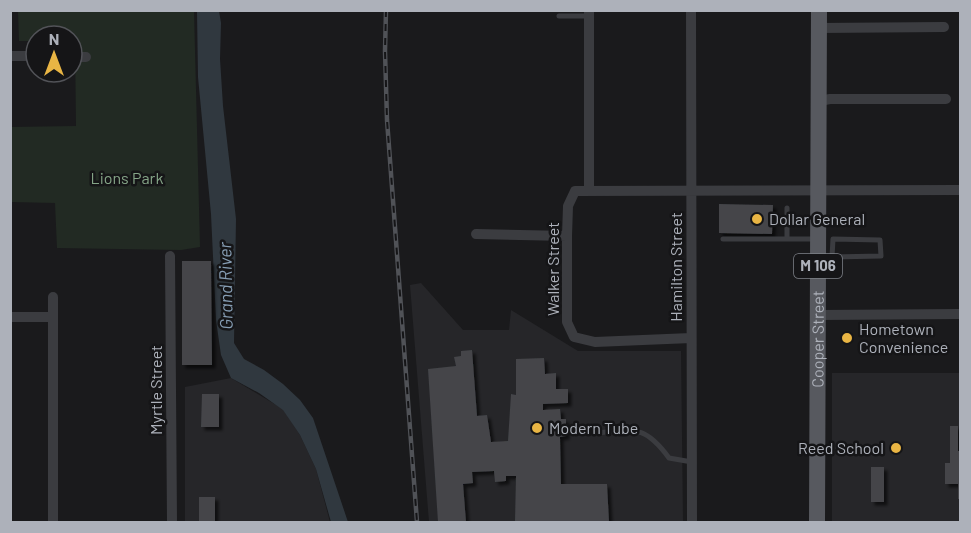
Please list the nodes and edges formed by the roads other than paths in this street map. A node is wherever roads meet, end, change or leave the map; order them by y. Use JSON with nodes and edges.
{"nodes":[{"id":1,"x":691,"y":10,"type":"edge"},
{"id":2,"x":819,"y":10,"type":"edge"},
{"id":3,"x":589,"y":13,"type":"edge"},
{"id":4,"x":559,"y":16,"type":"dead end"},
{"id":5,"x":944,"y":27,"type":"dead end"},
{"id":6,"x":819,"y":28,"type":"junction"},
{"id":7,"x":946,"y":99,"type":"dead end"},
{"id":8,"x":819,"y":101,"type":"junction"},
{"id":9,"x":589,"y":190,"type":"junction"},
{"id":10,"x":691,"y":190,"type":"junction"},
{"id":11,"x":818,"y":190,"type":"junction"},
{"id":12,"x":960,"y":190,"type":"edge"},
{"id":13,"x":787,"y":208,"type":"dead end"},
{"id":14,"x":476,"y":234,"type":"dead end"},
{"id":15,"x":567,"y":236,"type":"junction"},
{"id":16,"x":787,"y":238,"type":"junction"},
{"id":17,"x":723,"y":239,"type":"dead end"},
{"id":18,"x":823,"y":247,"type":"junction"},
{"id":19,"x":170,"y":256,"type":"dead end"},
{"id":20,"x":53,"y":297,"type":"dead end"},
{"id":21,"x":960,"y":314,"type":"edge"},
{"id":22,"x":819,"y":315,"type":"junction"},
{"id":23,"x":10,"y":317,"type":"edge"},
{"id":24,"x":53,"y":317,"type":"junction"},
{"id":25,"x":691,"y":338,"type":"junction"},
{"id":26,"x":596,"y":433,"type":"dead end"},
{"id":27,"x":692,"y":462,"type":"junction"},
{"id":28,"x":53,"y":522,"type":"edge"},
{"id":29,"x":172,"y":522,"type":"edge"},
{"id":30,"x":692,"y":522,"type":"edge"},
{"id":31,"x":817,"y":522,"type":"edge"}],
"edges":[{"from":1,"to":10,"type":"street","name":"Hamilton Street"},
{"from":2,"to":6,"type":"main road","name":"Cooper Street","number":"M 106"},
{"from":3,"to":4,"type":"lane"},
{"from":3,"to":9,"type":"street"},
{"from":5,"to":6,"type":"street"},
{"from":6,"to":8,"type":"main road","name":"Cooper Street","number":"M 106"},
{"from":7,"to":8,"type":"street"},
{"from":8,"to":11,"type":"main road","name":"Cooper Street","number":"M 106"},
{"from":9,"to":10,"type":"street"},
{"from":9,"to":15,"type":"street","name":"Walker Street"},
{"from":10,"to":11,"type":"street"},
{"from":10,"to":25,"type":"street","name":"Hamilton Street"},
{"from":11,"to":12,"type":"street"},
{"from":11,"to":18,"type":"main road","name":"Cooper Street","number":"M 106"},
{"from":13,"to":16,"type":"lane"},
{"from":14,"to":15,"type":"street"},
{"from":15,"to":25,"type":"street","name":"Walker Street"},
{"from":16,"to":17,"type":"lane"},
{"from":16,"to":18,"type":"lane"},
{"from":18,"to":18,"type":"lane"},
{"from":18,"to":22,"type":"main road","name":"Cooper Street","number":"M 106"},
{"from":19,"to":29,"type":"street","name":"Myrtle Street"},
{"from":20,"to":24,"type":"street"},
{"from":21,"to":22,"type":"street"},
{"from":22,"to":31,"type":"main road","name":"Cooper Street","number":"M 106"},
{"from":23,"to":24,"type":"street"},
{"from":24,"to":28,"type":"street"},
{"from":25,"to":27,"type":"street","name":"Hamilton Street"},
{"from":26,"to":27,"type":"lane"},
{"from":27,"to":30,"type":"street","name":"Hamilton Street"}]}
